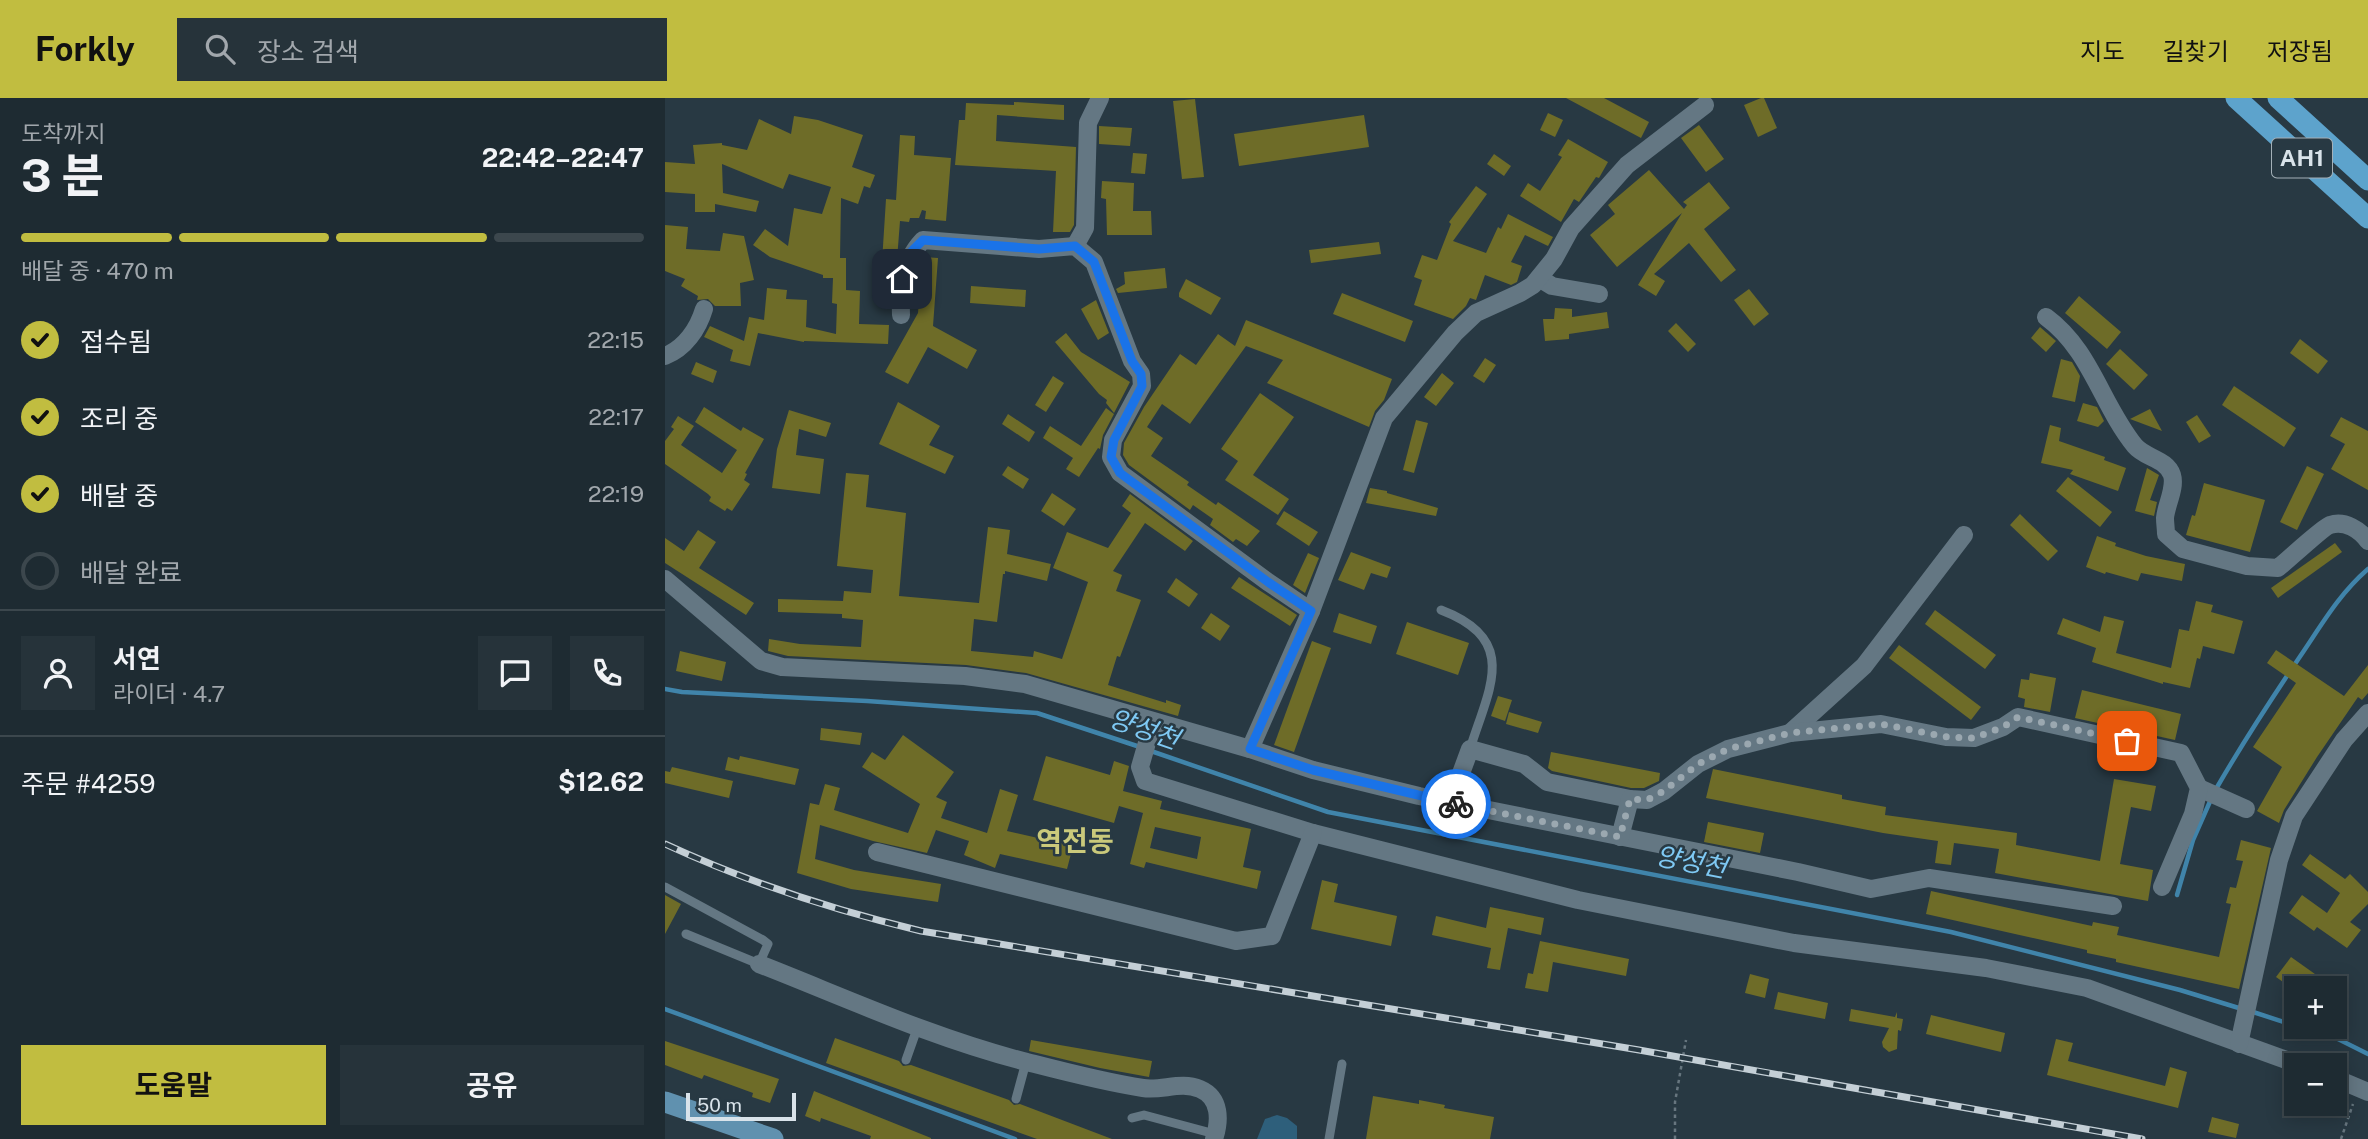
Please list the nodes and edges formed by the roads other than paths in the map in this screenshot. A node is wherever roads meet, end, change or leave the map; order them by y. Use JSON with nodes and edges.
{"nodes":[{"id":1,"x":1100,"y":98,"type":"edge"},
{"id":2,"x":2236,"y":98,"type":"edge"},
{"id":3,"x":2278,"y":98,"type":"edge"},
{"id":4,"x":1705,"y":105,"type":"dead end"},
{"id":5,"x":2368,"y":180,"type":"edge"},
{"id":6,"x":2368,"y":218,"type":"edge"},
{"id":7,"x":1075,"y":246,"type":"junction"},
{"id":8,"x":1539,"y":278,"type":"junction"},
{"id":9,"x":1599,"y":294,"type":"dead end"},
{"id":10,"x":704,"y":309,"type":"dead end"},
{"id":11,"x":901,"y":315,"type":"dead end"},
{"id":12,"x":2046,"y":317,"type":"dead end"},
{"id":13,"x":665,"y":356,"type":"edge"},
{"id":14,"x":1964,"y":535,"type":"dead end"},
{"id":15,"x":2368,"y":541,"type":"edge"},
{"id":16,"x":665,"y":579,"type":"edge"},
{"id":17,"x":1441,"y":610,"type":"dead end"},
{"id":18,"x":1311,"y":611,"type":"junction"},
{"id":19,"x":2368,"y":713,"type":"edge"},
{"id":20,"x":1151,"y":728,"type":"junction"},
{"id":21,"x":1790,"y":733,"type":"junction"},
{"id":22,"x":1250,"y":749,"type":"junction"},
{"id":23,"x":1470,"y":749,"type":"junction"},
{"id":24,"x":2202,"y":789,"type":"junction"},
{"id":25,"x":1630,"y":799,"type":"junction"},
{"id":26,"x":1450,"y":803,"type":"junction"},
{"id":27,"x":2246,"y":809,"type":"dead end"},
{"id":28,"x":1313,"y":833,"type":"junction"},
{"id":29,"x":1620,"y":837,"type":"junction"},
{"id":30,"x":877,"y":852,"type":"dead end"},
{"id":31,"x":665,"y":887,"type":"edge"},
{"id":32,"x":2162,"y":887,"type":"dead end"},
{"id":33,"x":2113,"y":906,"type":"dead end"},
{"id":34,"x":686,"y":934,"type":"dead end"},
{"id":35,"x":759,"y":964,"type":"junction"},
{"id":36,"x":918,"y":1026,"type":"junction"},
{"id":37,"x":2239,"y":1044,"type":"junction"},
{"id":38,"x":2284,"y":1059,"type":"edge"},
{"id":39,"x":906,"y":1060,"type":"dead end"},
{"id":40,"x":1026,"y":1062,"type":"junction"},
{"id":41,"x":1342,"y":1064,"type":"dead end"},
{"id":42,"x":2347,"y":1083,"type":"edge"},
{"id":43,"x":2368,"y":1092,"type":"edge"},
{"id":44,"x":1016,"y":1098,"type":"dead end"},
{"id":45,"x":665,"y":1102,"type":"edge"},
{"id":46,"x":1132,"y":1118,"type":"dead end"},
{"id":47,"x":1215,"y":1136,"type":"edge"},
{"id":48,"x":773,"y":1139,"type":"edge"},
{"id":49,"x":1329,"y":1139,"type":"edge"}],
"edges":[{"from":1,"to":7,"type":"street"},
{"from":2,"to":6,"type":"highway","number":"AH1"},
{"from":3,"to":5,"type":"highway","number":"AH1"},
{"from":4,"to":8,"type":"street"},
{"from":7,"to":11,"type":"street"},
{"from":7,"to":18,"type":"street"},
{"from":8,"to":9,"type":"street"},
{"from":8,"to":18,"type":"street"},
{"from":10,"to":13,"type":"street"},
{"from":12,"to":15,"type":"street"},
{"from":14,"to":21,"type":"street"},
{"from":16,"to":20,"type":"street"},
{"from":17,"to":23,"type":"lane"},
{"from":18,"to":22,"type":"street"},
{"from":19,"to":37,"type":"street"},
{"from":20,"to":22,"type":"street"},
{"from":20,"to":28,"type":"street"},
{"from":21,"to":24,"type":"street"},
{"from":21,"to":25,"type":"street"},
{"from":22,"to":26,"type":"street"},
{"from":23,"to":25,"type":"street"},
{"from":23,"to":26,"type":"street"},
{"from":24,"to":27,"type":"street"},
{"from":24,"to":32,"type":"street"},
{"from":25,"to":29,"type":"street"},
{"from":26,"to":29,"type":"street"},
{"from":28,"to":30,"type":"street"},
{"from":28,"to":37,"type":"street"},
{"from":29,"to":33,"type":"street"},
{"from":31,"to":35,"type":"lane"},
{"from":34,"to":35,"type":"lane"},
{"from":35,"to":36,"type":"street"},
{"from":36,"to":39,"type":"lane"},
{"from":36,"to":40,"type":"street"},
{"from":37,"to":38,"type":"street"},
{"from":40,"to":44,"type":"lane"},
{"from":40,"to":47,"type":"street"},
{"from":41,"to":49,"type":"lane"},
{"from":42,"to":43,"type":"street"},
{"from":45,"to":48,"type":"main road"},
{"from":46,"to":47,"type":"lane"}]}
